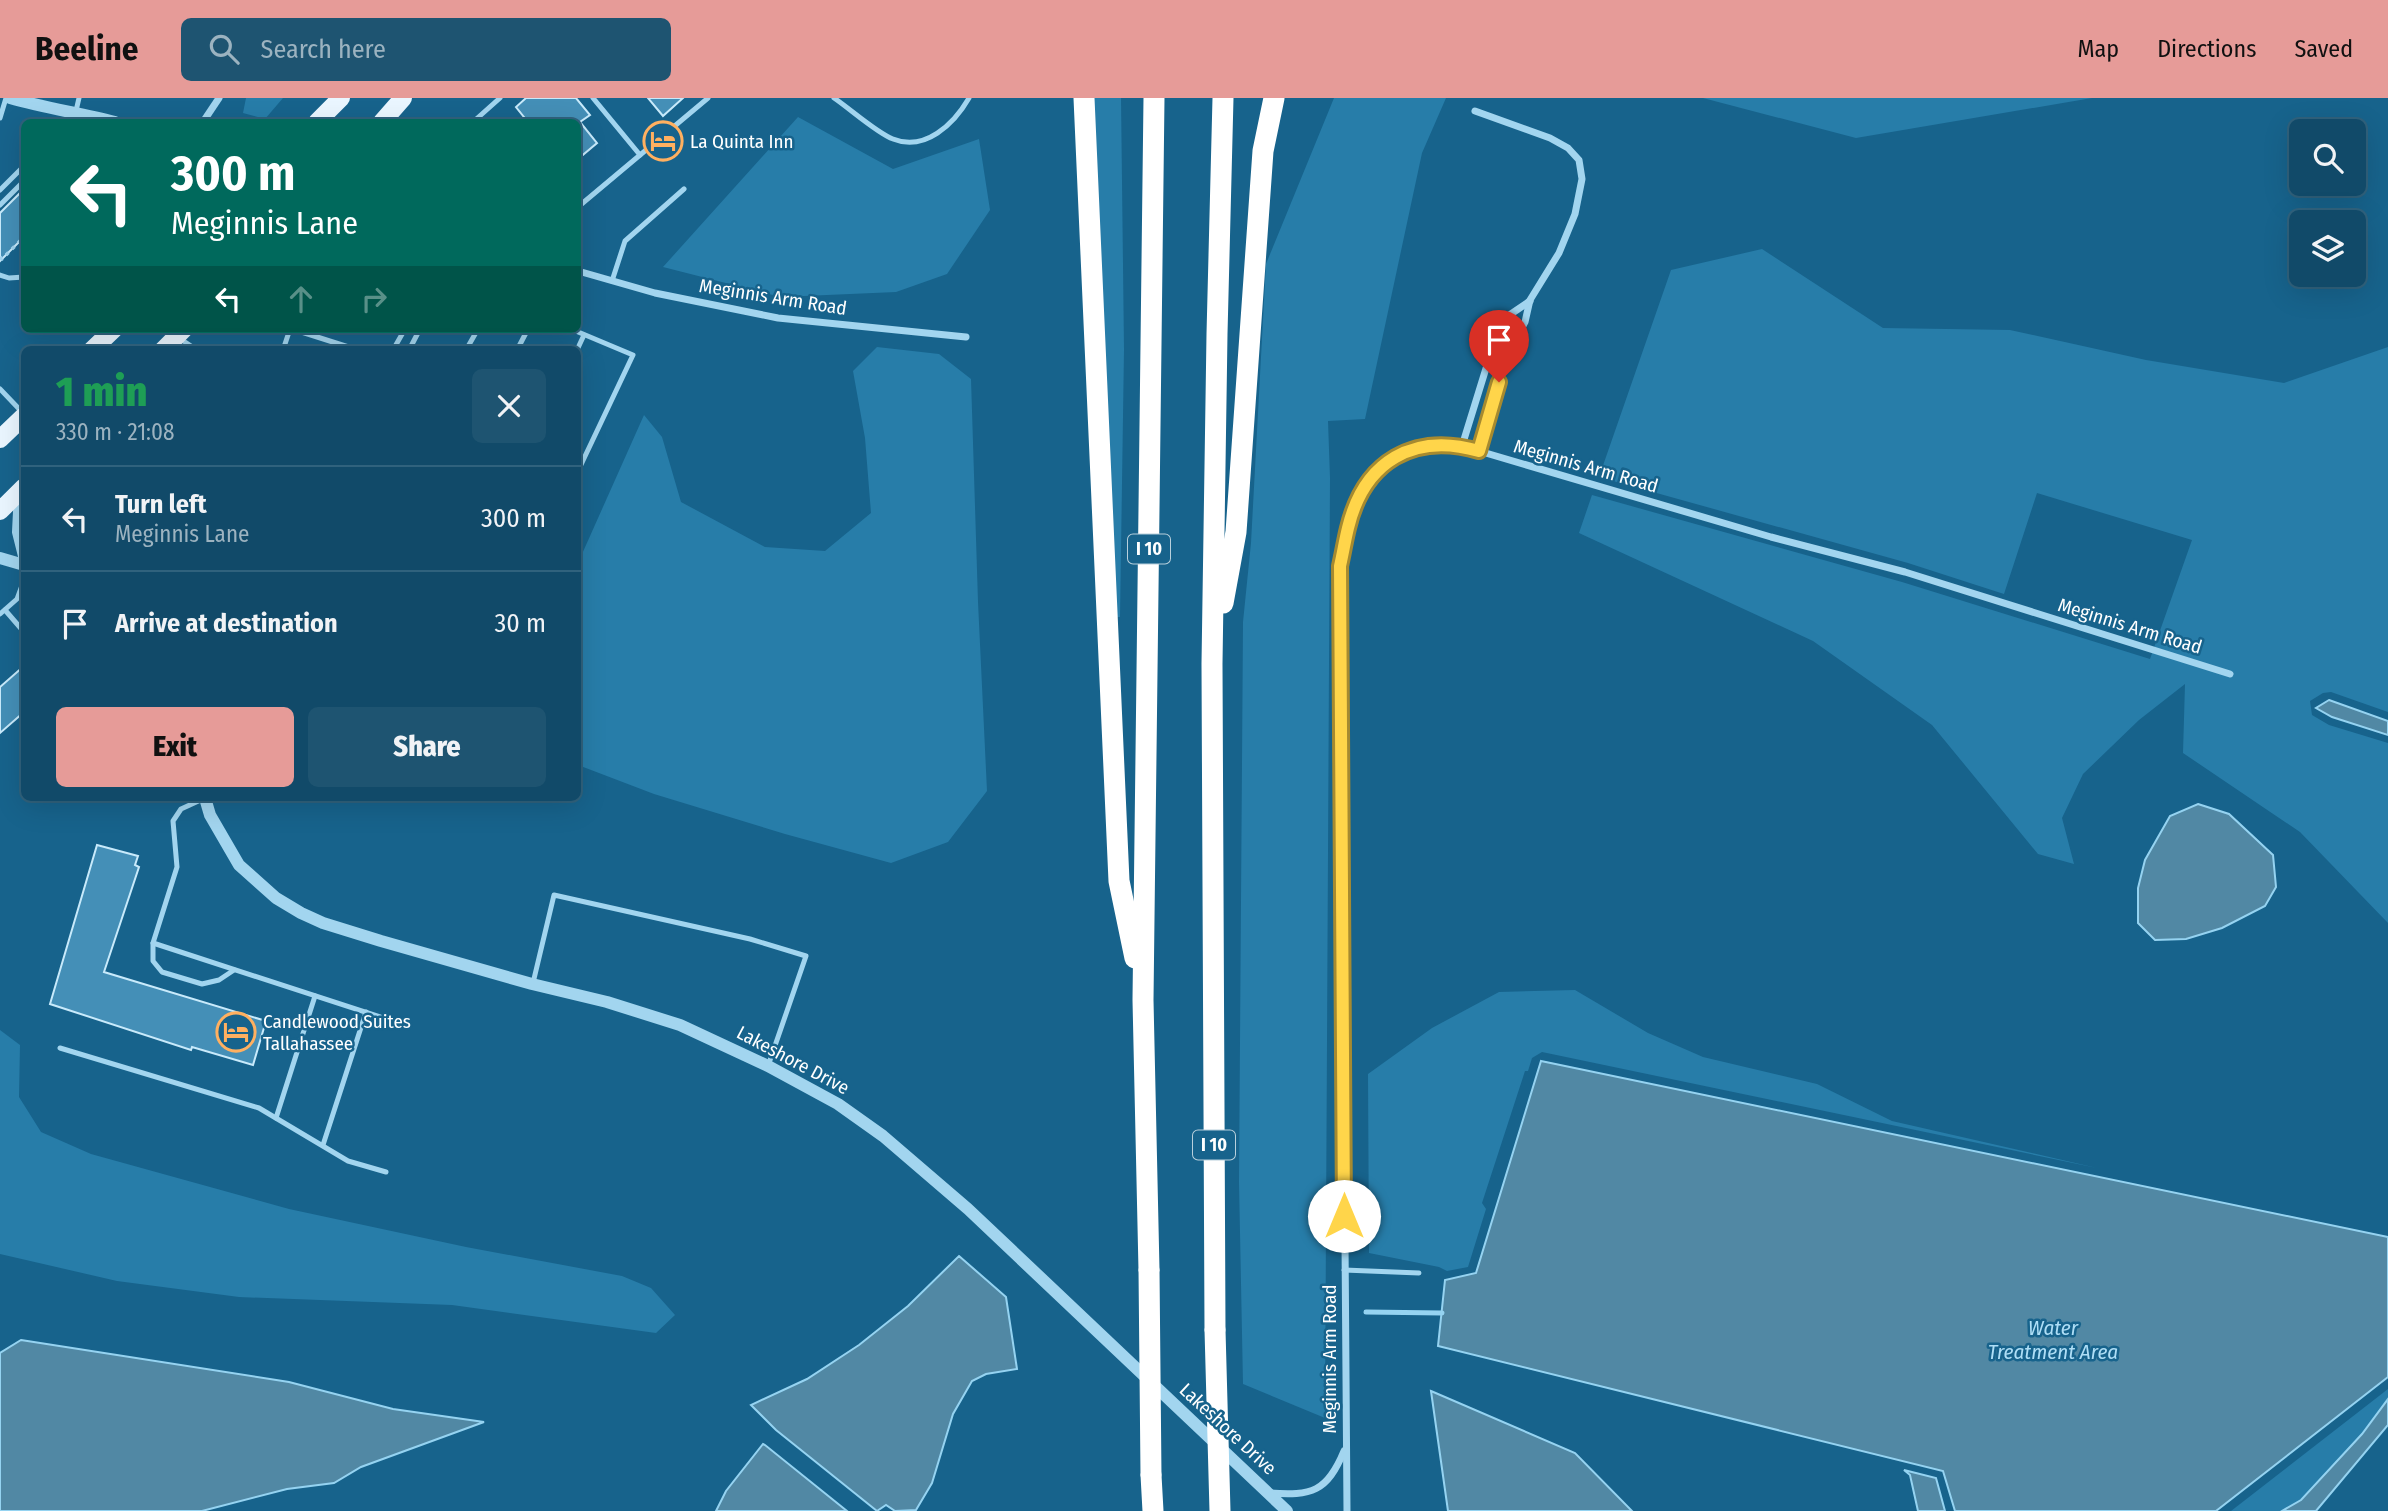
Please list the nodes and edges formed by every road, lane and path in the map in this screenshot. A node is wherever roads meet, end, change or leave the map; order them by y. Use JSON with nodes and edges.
{"nodes":[{"id":1,"x":8,"y":98,"type":"edge"},
{"id":2,"x":79,"y":98,"type":"edge"},
{"id":3,"x":219,"y":98,"type":"edge"},
{"id":4,"x":341,"y":98,"type":"edge"},
{"id":5,"x":402,"y":98,"type":"edge"},
{"id":6,"x":500,"y":98,"type":"edge"},
{"id":7,"x":593,"y":98,"type":"edge"},
{"id":8,"x":708,"y":98,"type":"edge"},
{"id":9,"x":834,"y":98,"type":"edge"},
{"id":10,"x":969,"y":98,"type":"edge"},
{"id":11,"x":1084,"y":98,"type":"edge"},
{"id":12,"x":1154,"y":98,"type":"edge"},
{"id":13,"x":1223,"y":98,"type":"edge"},
{"id":14,"x":1274,"y":98,"type":"edge"},
{"id":15,"x":49,"y":103,"type":"edge"},
{"id":16,"x":76,"y":111,"type":"junction"},
{"id":17,"x":1475,"y":111,"type":"dead end"},
{"id":18,"x":0,"y":118,"type":"edge"},
{"id":19,"x":104,"y":119,"type":"edge"},
{"id":20,"x":205,"y":119,"type":"edge"},
{"id":21,"x":320,"y":119,"type":"edge"},
{"id":22,"x":386,"y":119,"type":"edge"},
{"id":23,"x":476,"y":119,"type":"edge"},
{"id":24,"x":640,"y":156,"type":"junction"},
{"id":25,"x":21,"y":169,"type":"edge"},
{"id":26,"x":21,"y":184,"type":"edge"},
{"id":27,"x":684,"y":189,"type":"dead end"},
{"id":28,"x":0,"y":190,"type":"edge"},
{"id":29,"x":0,"y":205,"type":"edge"},
{"id":30,"x":581,"y":205,"type":"edge"},
{"id":31,"x":21,"y":240,"type":"edge"},
{"id":32,"x":0,"y":257,"type":"edge"},
{"id":33,"x":581,"y":272,"type":"edge"},
{"id":34,"x":0,"y":275,"type":"edge"},
{"id":35,"x":21,"y":277,"type":"edge"},
{"id":36,"x":612,"y":281,"type":"junction"},
{"id":37,"x":1530,"y":300,"type":"junction"},
{"id":38,"x":110,"y":333,"type":"edge"},
{"id":39,"x":180,"y":333,"type":"edge"},
{"id":40,"x":304,"y":333,"type":"edge"},
{"id":41,"x":580,"y":333,"type":"edge"},
{"id":42,"x":584,"y":335,"type":"junction"},
{"id":43,"x":967,"y":337,"type":"dead end"},
{"id":44,"x":96,"y":346,"type":"edge"},
{"id":45,"x":167,"y":346,"type":"edge"},
{"id":46,"x":193,"y":346,"type":"edge"},
{"id":47,"x":345,"y":346,"type":"edge"},
{"id":48,"x":579,"y":346,"type":"edge"},
{"id":49,"x":0,"y":389,"type":"edge"},
{"id":50,"x":21,"y":412,"type":"edge"},
{"id":51,"x":21,"y":418,"type":"edge"},
{"id":52,"x":0,"y":439,"type":"edge"},
{"id":53,"x":1462,"y":446,"type":"junction"},
{"id":54,"x":1479,"y":451,"type":"junction"},
{"id":55,"x":581,"y":452,"type":"edge"},
{"id":56,"x":586,"y":454,"type":"junction"},
{"id":57,"x":581,"y":465,"type":"edge"},
{"id":58,"x":21,"y":490,"type":"edge"},
{"id":59,"x":21,"y":500,"type":"edge"},
{"id":60,"x":0,"y":511,"type":"edge"},
{"id":61,"x":21,"y":544,"type":"edge"},
{"id":62,"x":0,"y":558,"type":"edge"},
{"id":63,"x":21,"y":564,"type":"edge"},
{"id":64,"x":21,"y":588,"type":"edge"},
{"id":65,"x":2,"y":612,"type":"edge"},
{"id":66,"x":21,"y":629,"type":"edge"},
{"id":67,"x":1212,"y":664,"type":"junction"},
{"id":68,"x":2230,"y":674,"type":"dead end"},
{"id":69,"x":198,"y":801,"type":"edge"},
{"id":70,"x":206,"y":801,"type":"edge"},
{"id":71,"x":153,"y":943,"type":"junction"},
{"id":72,"x":234,"y":970,"type":"junction"},
{"id":73,"x":532,"y":984,"type":"junction"},
{"id":74,"x":315,"y":996,"type":"junction"},
{"id":75,"x":1143,"y":1000,"type":"junction"},
{"id":76,"x":366,"y":1012,"type":"junction"},
{"id":77,"x":402,"y":1024,"type":"dead end"},
{"id":78,"x":60,"y":1048,"type":"dead end"},
{"id":79,"x":768,"y":1066,"type":"junction"},
{"id":80,"x":276,"y":1118,"type":"junction"},
{"id":81,"x":323,"y":1145,"type":"junction"},
{"id":82,"x":386,"y":1172,"type":"dead end"},
{"id":83,"x":1345,"y":1270,"type":"junction"},
{"id":84,"x":1419,"y":1273,"type":"dead end"},
{"id":85,"x":1346,"y":1447,"type":"junction"},
{"id":86,"x":1268,"y":1493,"type":"junction"},
{"id":87,"x":1153,"y":1511,"type":"edge"},
{"id":88,"x":1220,"y":1511,"type":"edge"},
{"id":89,"x":1287,"y":1511,"type":"edge"},
{"id":90,"x":1347,"y":1511,"type":"edge"}],
"edges":[{"from":1,"to":15,"type":"street"},
{"from":1,"to":18,"type":"lane"},
{"from":2,"to":16,"type":"lane"},
{"from":3,"to":20,"type":"street"},
{"from":4,"to":21,"type":"main road"},
{"from":5,"to":22,"type":"main road"},
{"from":6,"to":23,"type":"lane"},
{"from":7,"to":24,"type":"lane"},
{"from":8,"to":24,"type":"lane"},
{"from":9,"to":10,"type":"lane"},
{"from":11,"to":75,"type":"highway"},
{"from":12,"to":75,"type":"highway","number":"I 10"},
{"from":13,"to":67,"type":"highway","number":"I 10"},
{"from":14,"to":67,"type":"highway"},
{"from":15,"to":16,"type":"street"},
{"from":16,"to":19,"type":"street"},
{"from":17,"to":37,"type":"street"},
{"from":24,"to":30,"type":"lane"},
{"from":25,"to":28,"type":"lane"},
{"from":26,"to":29,"type":"lane"},
{"from":27,"to":36,"type":"lane"},
{"from":31,"to":32,"type":"path"},
{"from":33,"to":36,"type":"street","name":"Meginnis Arm Road"},
{"from":34,"to":35,"type":"lane"},
{"from":36,"to":43,"type":"street","name":"Meginnis Arm Road"},
{"from":37,"to":53,"type":"street"},
{"from":37,"to":54,"type":"street"},
{"from":38,"to":44,"type":"main road"},
{"from":39,"to":45,"type":"main road"},
{"from":39,"to":46,"type":"lane"},
{"from":40,"to":47,"type":"lane"},
{"from":41,"to":42,"type":"lane"},
{"from":42,"to":48,"type":"lane"},
{"from":42,"to":56,"type":"lane"},
{"from":49,"to":50,"type":"lane"},
{"from":51,"to":52,"type":"main road"},
{"from":53,"to":54,"type":"street","name":"Meginnis Arm Road"},
{"from":53,"to":83,"type":"street","name":"Meginnis Arm Road"},
{"from":54,"to":68,"type":"street","name":"Meginnis Arm Road"},
{"from":55,"to":56,"type":"lane"},
{"from":56,"to":57,"type":"lane"},
{"from":58,"to":60,"type":"main road"},
{"from":59,"to":61,"type":"street"},
{"from":62,"to":63,"type":"street"},
{"from":64,"to":65,"type":"lane"},
{"from":65,"to":66,"type":"lane"},
{"from":67,"to":88,"type":"highway","number":"I 10","bridge":true},
{"from":69,"to":71,"type":"lane"},
{"from":70,"to":73,"type":"street","name":"Lakeshore Drive"},
{"from":71,"to":72,"type":"lane"},
{"from":71,"to":72,"type":"lane"},
{"from":72,"to":74,"type":"lane"},
{"from":73,"to":79,"type":"street","name":"Lakeshore Drive"},
{"from":73,"to":79,"type":"lane"},
{"from":74,"to":76,"type":"lane"},
{"from":74,"to":80,"type":"lane"},
{"from":75,"to":87,"type":"highway","number":"I 10","bridge":true},
{"from":76,"to":77,"type":"lane"},
{"from":76,"to":81,"type":"lane"},
{"from":78,"to":80,"type":"lane"},
{"from":79,"to":86,"type":"street","name":"Lakeshore Drive"},
{"from":80,"to":81,"type":"lane"},
{"from":81,"to":82,"type":"lane"},
{"from":83,"to":84,"type":"lane"},
{"from":83,"to":85,"type":"street","name":"Meginnis Arm Road"},
{"from":85,"to":86,"type":"street"},
{"from":85,"to":90,"type":"street","name":"Meginnis Arm Road"},
{"from":86,"to":89,"type":"street","name":"Lakeshore Drive"}]}
